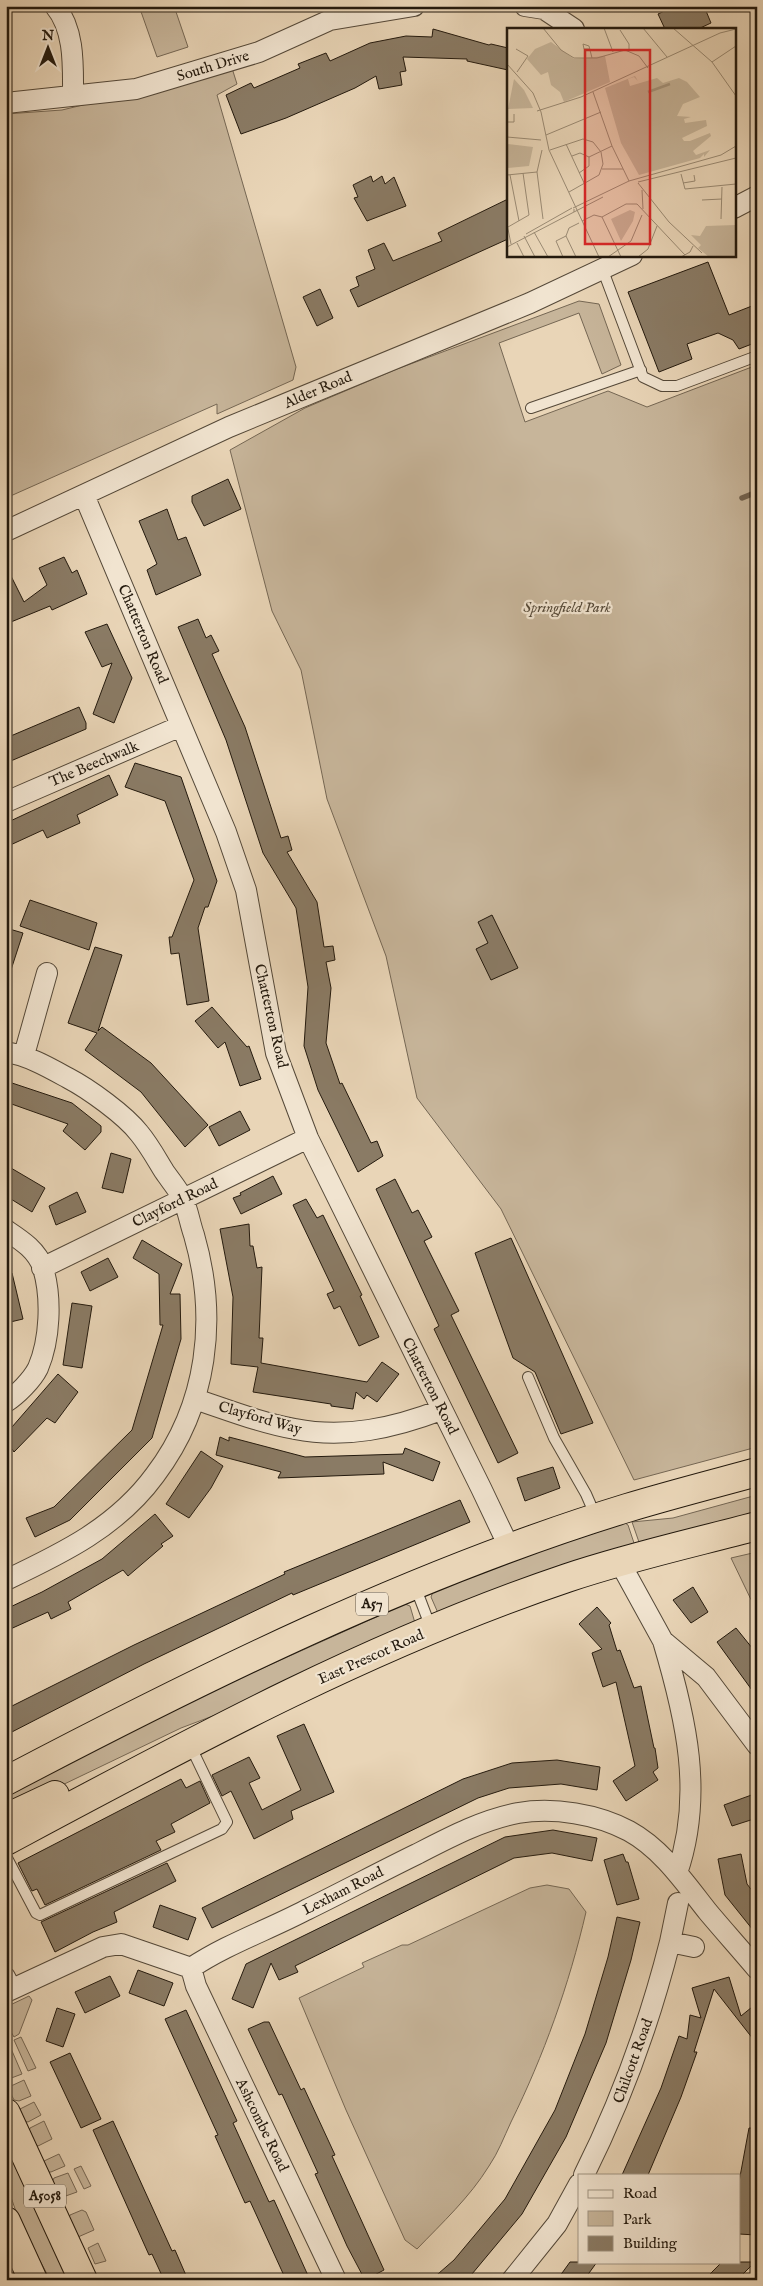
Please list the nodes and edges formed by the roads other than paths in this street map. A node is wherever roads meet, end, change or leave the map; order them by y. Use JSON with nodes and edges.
{"nodes":[{"id":1,"x":55,"y":6,"type":"edge"},
{"id":2,"x":414,"y":6,"type":"edge"},
{"id":3,"x":525,"y":6,"type":"edge"},
{"id":4,"x":327,"y":13,"type":"edge"},
{"id":5,"x":572,"y":28,"type":"edge"},
{"id":6,"x":73,"y":96,"type":"junction"},
{"id":7,"x":6,"y":103,"type":"edge"},
{"id":8,"x":757,"y":196,"type":"edge"},
{"id":9,"x":736,"y":206,"type":"edge"},
{"id":10,"x":630,"y":256,"type":"edge"},
{"id":11,"x":602,"y":268,"type":"junction"},
{"id":12,"x":757,"y":356,"type":"edge"},
{"id":13,"x":640,"y":370,"type":"junction"},
{"id":14,"x":531,"y":408,"type":"dead end"},
{"id":15,"x":84,"y":495,"type":"junction"},
{"id":16,"x":6,"y":531,"type":"edge"},
{"id":17,"x":181,"y":726,"type":"junction"},
{"id":18,"x":6,"y":802,"type":"edge"},
{"id":19,"x":47,"y":973,"type":"dead end"},
{"id":20,"x":15,"y":1053,"type":"edge"},
{"id":21,"x":308,"y":1138,"type":"junction"},
{"id":22,"x":183,"y":1200,"type":"junction"},
{"id":23,"x":6,"y":1230,"type":"edge"},
{"id":24,"x":42,"y":1268,"type":"junction"},
{"id":25,"x":528,"y":1377,"type":"dead end"},
{"id":26,"x":195,"y":1399,"type":"junction"},
{"id":27,"x":6,"y":1402,"type":"edge"},
{"id":28,"x":441,"y":1410,"type":"junction"},
{"id":29,"x":757,"y":1472,"type":"edge"},
{"id":30,"x":596,"y":1518,"type":"junction"},
{"id":31,"x":757,"y":1526,"type":"edge"},
{"id":32,"x":510,"y":1548,"type":"junction"},
{"id":33,"x":619,"y":1562,"type":"junction"},
{"id":34,"x":6,"y":1580,"type":"edge"},
{"id":35,"x":415,"y":1586,"type":"junction"},
{"id":36,"x":432,"y":1629,"type":"junction"},
{"id":37,"x":663,"y":1641,"type":"junction"},
{"id":38,"x":190,"y":1745,"type":"junction"},
{"id":39,"x":757,"y":1745,"type":"edge"},
{"id":40,"x":134,"y":1773,"type":"junction"},
{"id":41,"x":6,"y":1781,"type":"edge"},
{"id":42,"x":6,"y":1818,"type":"edge"},
{"id":43,"x":6,"y":1841,"type":"edge"},
{"id":44,"x":6,"y":1856,"type":"edge"},
{"id":45,"x":677,"y":1873,"type":"junction"},
{"id":46,"x":678,"y":1903,"type":"dead end"},
{"id":47,"x":670,"y":1942,"type":"junction"},
{"id":48,"x":694,"y":1947,"type":"dead end"},
{"id":49,"x":191,"y":1968,"type":"junction"},
{"id":50,"x":757,"y":1969,"type":"edge"},
{"id":51,"x":10,"y":1985,"type":"edge"},
{"id":52,"x":6,"y":2113,"type":"edge"},
{"id":53,"x":584,"y":2174,"type":"edge"},
{"id":54,"x":578,"y":2186,"type":"edge"},
{"id":55,"x":6,"y":2222,"type":"edge"},
{"id":56,"x":33,"y":2280,"type":"edge"},
{"id":57,"x":83,"y":2280,"type":"edge"},
{"id":58,"x":336,"y":2280,"type":"edge"},
{"id":59,"x":512,"y":2280,"type":"edge"}],
"edges":[{"from":1,"to":6,"type":"street"},
{"from":2,"to":4,"type":"street","name":"South Drive"},
{"from":3,"to":5,"type":"street"},
{"from":4,"to":6,"type":"street","name":"South Drive"},
{"from":6,"to":7,"type":"street","name":"South Drive"},
{"from":8,"to":9,"type":"street"},
{"from":10,"to":11,"type":"street","name":"Alder Road"},
{"from":11,"to":13,"type":"lane"},
{"from":11,"to":15,"type":"street","name":"Alder Road"},
{"from":12,"to":13,"type":"lane"},
{"from":13,"to":14,"type":"lane"},
{"from":15,"to":16,"type":"street","name":"Alder Road"},
{"from":15,"to":17,"type":"street","name":"Chatterton Road"},
{"from":17,"to":18,"type":"street","name":"The Beechwalk"},
{"from":17,"to":21,"type":"street","name":"Chatterton Road"},
{"from":19,"to":20,"type":"street"},
{"from":20,"to":22,"type":"street"},
{"from":21,"to":22,"type":"street","name":"Clayford Road"},
{"from":21,"to":28,"type":"street","name":"Chatterton Road"},
{"from":22,"to":24,"type":"street","name":"Clayford Road"},
{"from":22,"to":26,"type":"street"},
{"from":23,"to":24,"type":"street"},
{"from":24,"to":27,"type":"street"},
{"from":25,"to":30,"type":"lane"},
{"from":26,"to":28,"type":"street","name":"Clayford Way"},
{"from":26,"to":34,"type":"street"},
{"from":28,"to":32,"type":"street","name":"Chatterton Road"},
{"from":29,"to":30,"type":"highway","number":"A57"},
{"from":30,"to":32,"type":"highway","number":"A57"},
{"from":31,"to":33,"type":"highway","name":"East Prescot Road"},
{"from":32,"to":35,"type":"highway","number":"A57"},
{"from":33,"to":36,"type":"highway","name":"East Prescot Road"},
{"from":33,"to":37,"type":"street"},
{"from":35,"to":36,"type":"lane"},
{"from":35,"to":41,"type":"highway","number":"A57"},
{"from":36,"to":38,"type":"highway","name":"East Prescot Road"},
{"from":37,"to":39,"type":"street"},
{"from":37,"to":45,"type":"street"},
{"from":38,"to":40,"type":"highway","name":"East Prescot Road"},
{"from":38,"to":44,"type":"lane"},
{"from":40,"to":42,"type":"highway"},
{"from":40,"to":43,"type":"highway","name":"East Prescot Road"},
{"from":45,"to":49,"type":"street","name":"Lexham Road"},
{"from":45,"to":50,"type":"street","name":"Lexham Road"},
{"from":46,"to":47,"type":"street","name":"Chilcott Road"},
{"from":47,"to":48,"type":"street"},
{"from":47,"to":53,"type":"street","name":"Chilcott Road"},
{"from":49,"to":51,"type":"street"},
{"from":49,"to":58,"type":"street","name":"Ashcombe Road"},
{"from":52,"to":57,"type":"highway","number":"A5058"},
{"from":54,"to":59,"type":"street"},
{"from":55,"to":56,"type":"highway","number":"A5058"}]}
